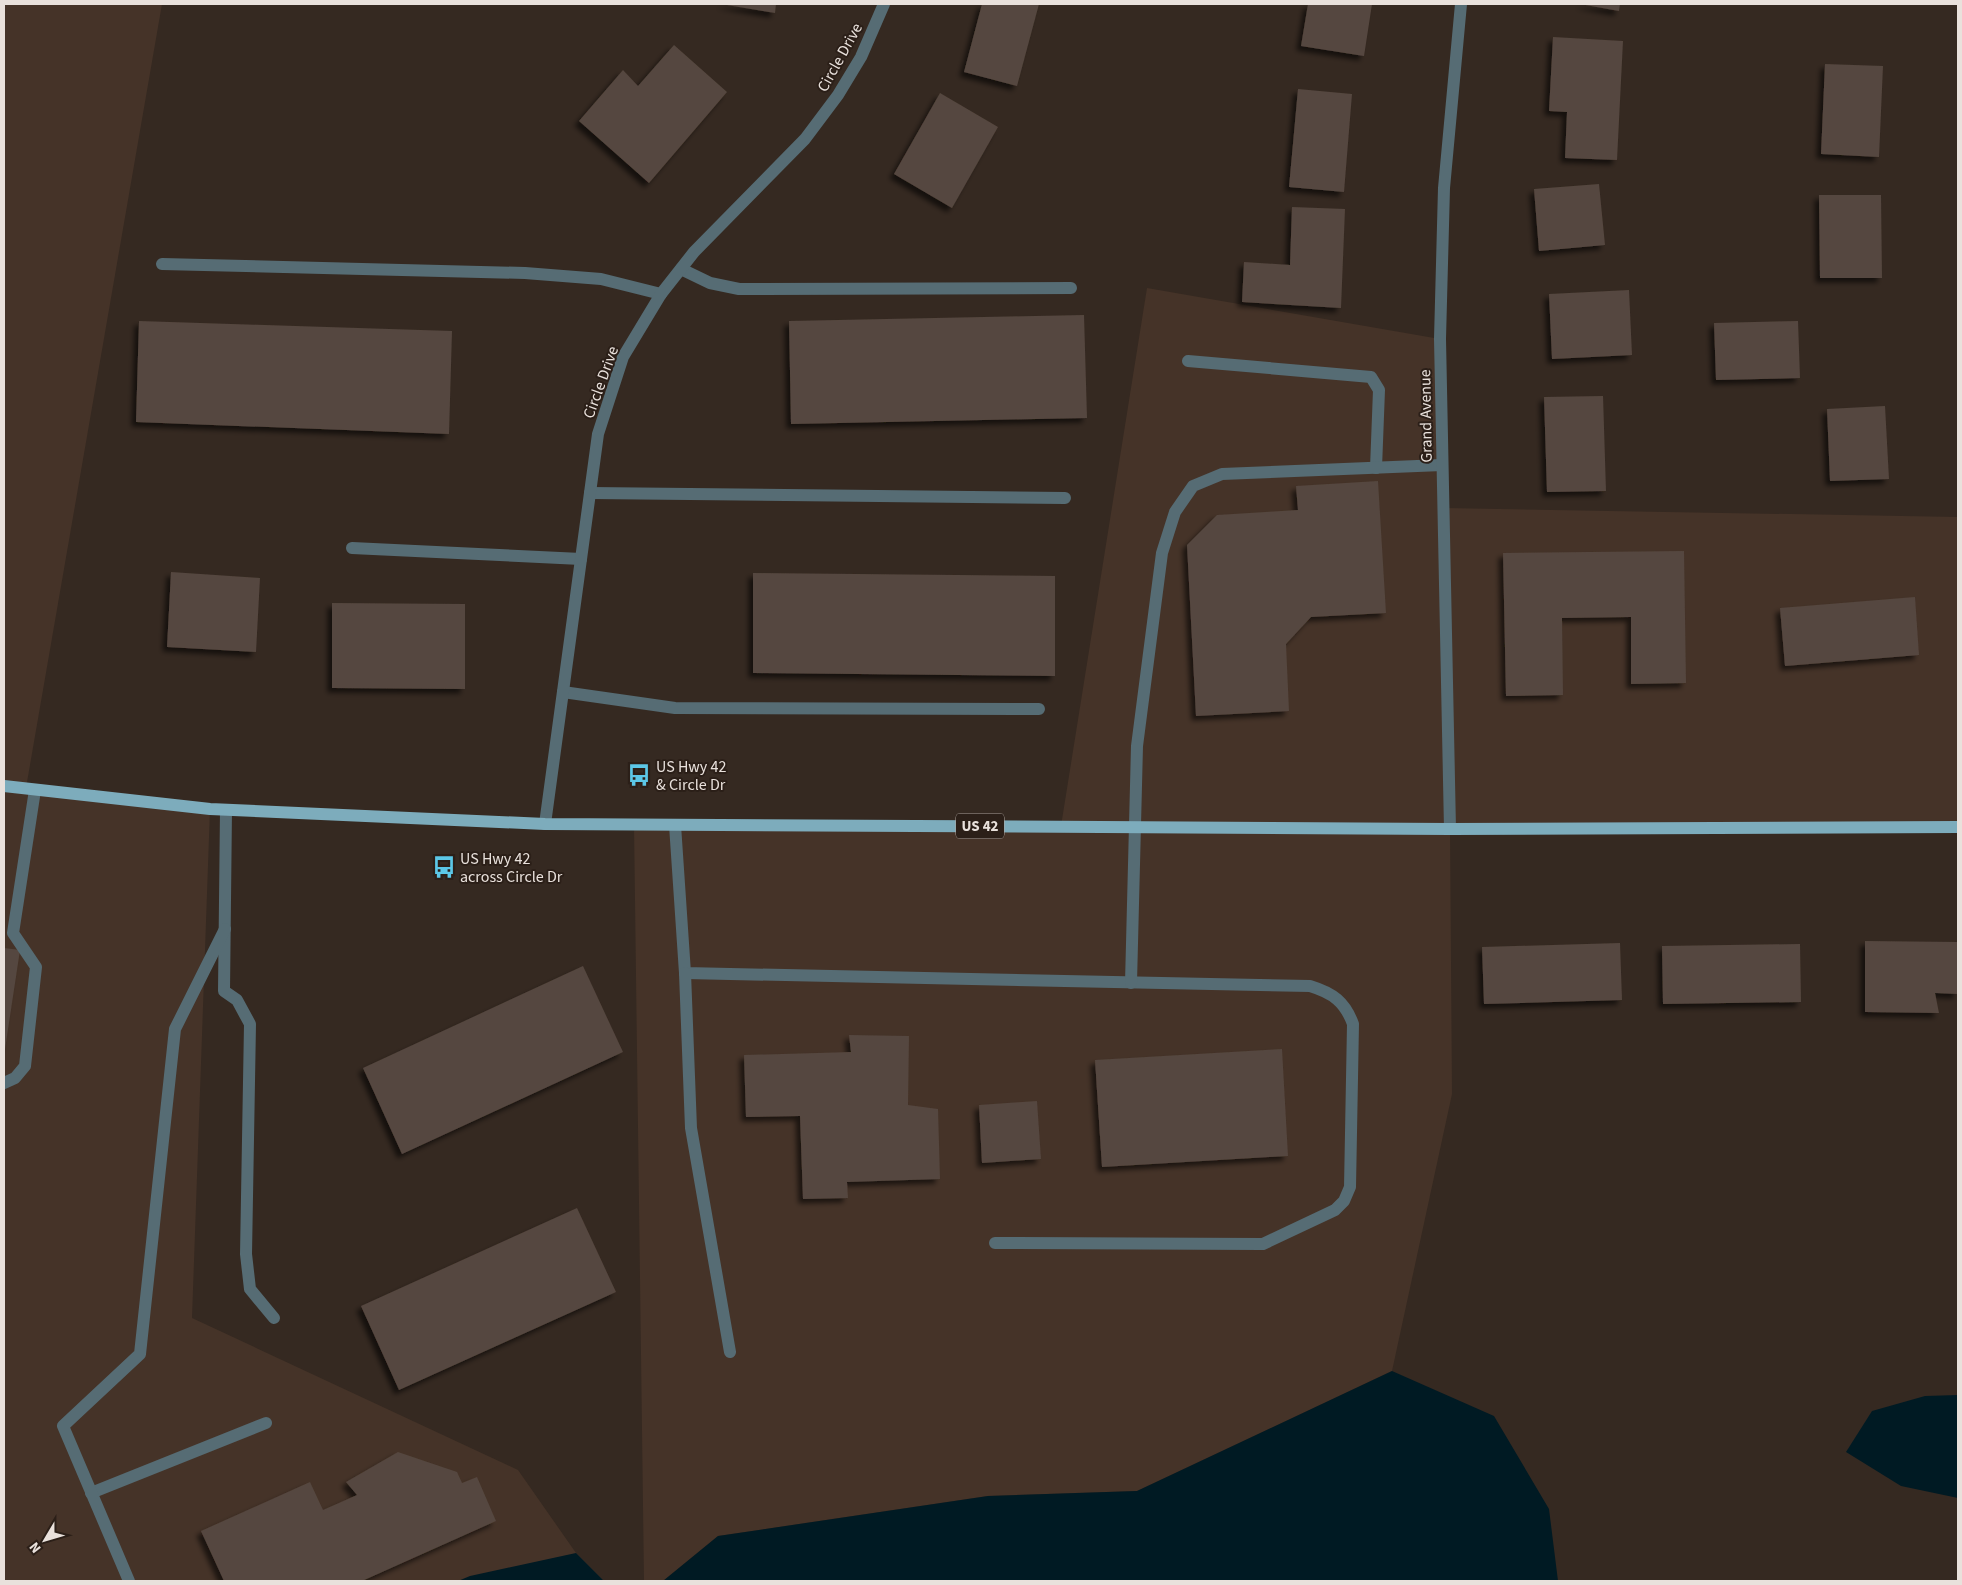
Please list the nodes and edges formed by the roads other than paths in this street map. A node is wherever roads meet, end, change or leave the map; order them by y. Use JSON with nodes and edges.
{"nodes":[{"id":1,"x":884,"y":4,"type":"edge"},
{"id":2,"x":1461,"y":4,"type":"edge"},
{"id":3,"x":162,"y":264,"type":"dead end"},
{"id":4,"x":681,"y":269,"type":"junction"},
{"id":5,"x":1072,"y":288,"type":"dead end"},
{"id":6,"x":661,"y":294,"type":"junction"},
{"id":7,"x":1188,"y":361,"type":"dead end"},
{"id":8,"x":1442,"y":465,"type":"junction"},
{"id":9,"x":1376,"y":468,"type":"junction"},
{"id":10,"x":590,"y":493,"type":"junction"},
{"id":11,"x":1065,"y":498,"type":"dead end"},
{"id":12,"x":352,"y":548,"type":"dead end"},
{"id":13,"x":581,"y":559,"type":"junction"},
{"id":14,"x":563,"y":692,"type":"junction"},
{"id":15,"x":1040,"y":709,"type":"dead end"},
{"id":16,"x":4,"y":786,"type":"edge"},
{"id":17,"x":35,"y":790,"type":"junction"},
{"id":18,"x":226,"y":810,"type":"junction"},
{"id":19,"x":545,"y":824,"type":"junction"},
{"id":20,"x":675,"y":825,"type":"junction"},
{"id":21,"x":1134,"y":827,"type":"junction"},
{"id":22,"x":1450,"y":828,"type":"junction"},
{"id":23,"x":1958,"y":828,"type":"edge"},
{"id":24,"x":225,"y":929,"type":"junction"},
{"id":25,"x":8,"y":932,"type":"edge"},
{"id":26,"x":684,"y":973,"type":"junction"},
{"id":27,"x":1131,"y":983,"type":"junction"},
{"id":28,"x":4,"y":1083,"type":"edge"},
{"id":29,"x":995,"y":1243,"type":"dead end"},
{"id":30,"x":274,"y":1318,"type":"dead end"},
{"id":31,"x":730,"y":1352,"type":"dead end"},
{"id":32,"x":266,"y":1423,"type":"dead end"},
{"id":33,"x":92,"y":1493,"type":"junction"},
{"id":34,"x":129,"y":1581,"type":"edge"}],
"edges":[{"from":1,"to":4,"type":"street","name":"Circle Drive"},
{"from":2,"to":8,"type":"street","name":"Grand Avenue"},
{"from":3,"to":6,"type":"street"},
{"from":4,"to":5,"type":"street"},
{"from":4,"to":6,"type":"street","name":"Circle Drive"},
{"from":6,"to":10,"type":"street","name":"Circle Drive"},
{"from":7,"to":9,"type":"street"},
{"from":8,"to":9,"type":"street"},
{"from":8,"to":22,"type":"street","name":"Grand Avenue"},
{"from":9,"to":21,"type":"street"},
{"from":10,"to":11,"type":"street"},
{"from":10,"to":13,"type":"street","name":"Circle Drive"},
{"from":12,"to":13,"type":"street"},
{"from":13,"to":14,"type":"street","name":"Circle Drive"},
{"from":14,"to":15,"type":"street"},
{"from":14,"to":19,"type":"street","name":"Circle Drive"},
{"from":16,"to":17,"type":"main road","number":"US 42"},
{"from":17,"to":18,"type":"main road","number":"US 42"},
{"from":17,"to":25,"type":"street"},
{"from":18,"to":19,"type":"main road","number":"US 42"},
{"from":18,"to":24,"type":"street"},
{"from":19,"to":20,"type":"main road","number":"US 42"},
{"from":20,"to":21,"type":"main road","number":"US 42"},
{"from":20,"to":26,"type":"street"},
{"from":21,"to":22,"type":"main road","number":"US 42"},
{"from":21,"to":27,"type":"street"},
{"from":22,"to":23,"type":"main road","number":"US 42"},
{"from":24,"to":30,"type":"street"},
{"from":24,"to":33,"type":"street"},
{"from":25,"to":28,"type":"street"},
{"from":26,"to":27,"type":"street"},
{"from":26,"to":31,"type":"street"},
{"from":27,"to":29,"type":"street"},
{"from":32,"to":33,"type":"street"},
{"from":33,"to":34,"type":"street"}]}
